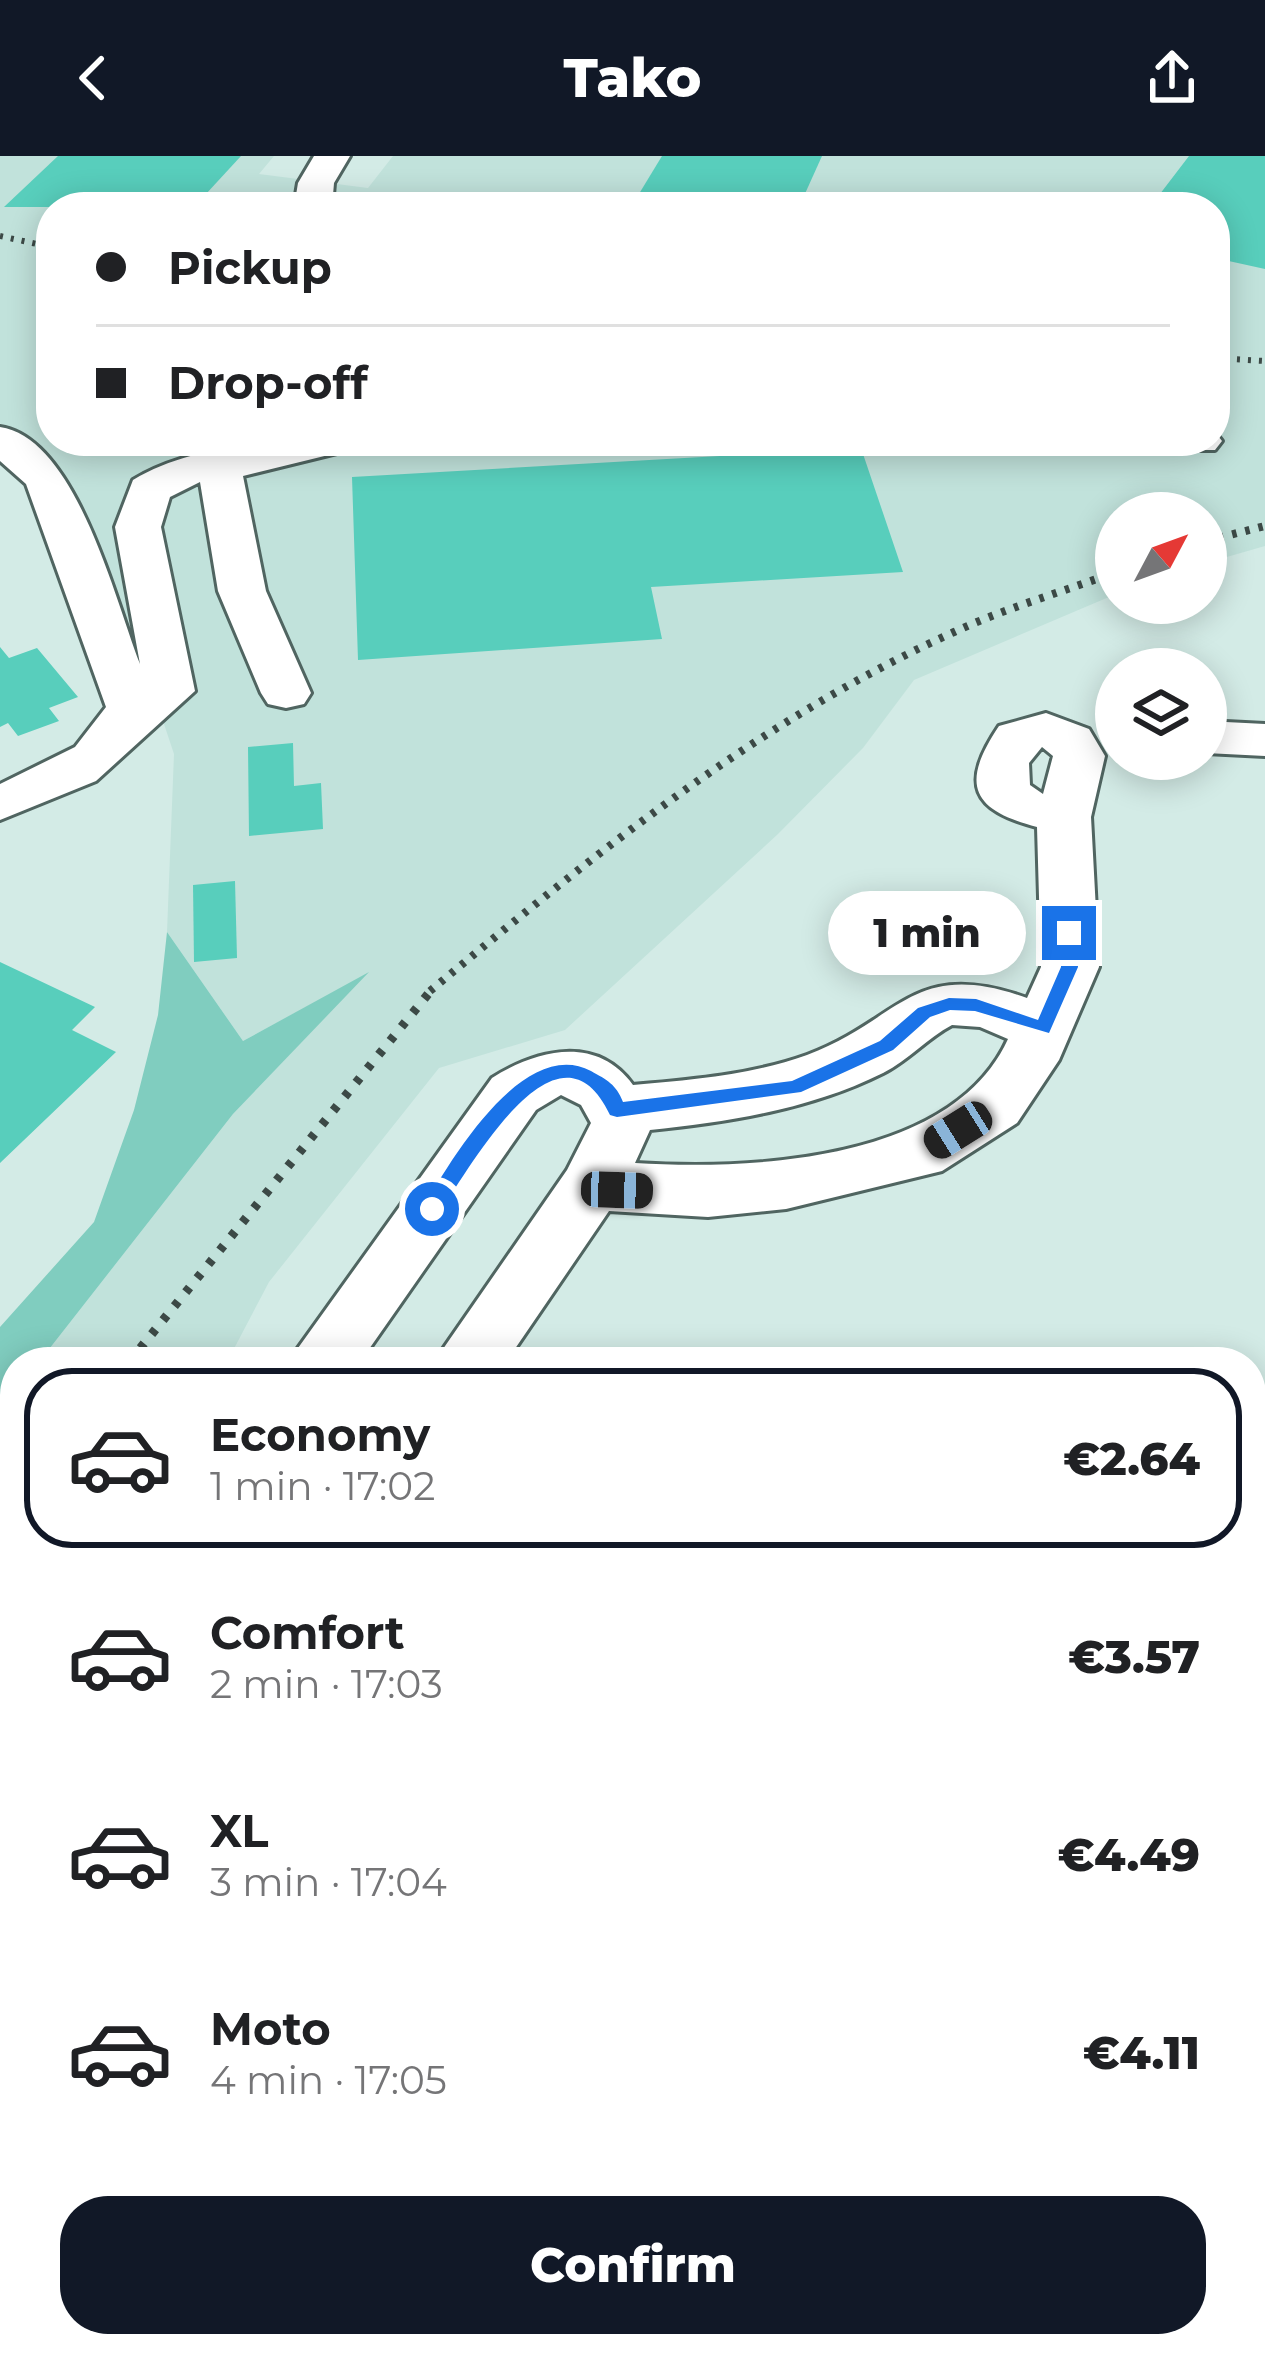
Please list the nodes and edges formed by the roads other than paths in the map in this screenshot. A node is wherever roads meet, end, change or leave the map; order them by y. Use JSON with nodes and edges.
{"nodes":[{"id":1,"x":332,"y":156,"type":"edge"},
{"id":2,"x":315,"y":192,"type":"edge"},
{"id":3,"x":2,"y":440,"type":"edge"},
{"id":4,"x":280,"y":456,"type":"edge"},
{"id":5,"x":219,"y":465,"type":"junction"},
{"id":6,"x":286,"y":693,"type":"dead end"},
{"id":7,"x":122,"y":728,"type":"junction"},
{"id":8,"x":1227,"y":738,"type":"edge"},
{"id":9,"x":1265,"y":740,"type":"edge"},
{"id":10,"x":0,"y":803,"type":"edge"},
{"id":11,"x":1064,"y":817,"type":"dead end"},
{"id":12,"x":1043,"y":1029,"type":"junction"},
{"id":13,"x":617,"y":1110,"type":"junction"},
{"id":14,"x":592,"y":1185,"type":"junction"},
{"id":15,"x":333,"y":1347,"type":"edge"},
{"id":16,"x":479,"y":1347,"type":"edge"}],
"edges":[{"from":1,"to":2,"type":"street"},
{"from":3,"to":7,"type":"street"},
{"from":4,"to":5,"type":"street"},
{"from":5,"to":6,"type":"street"},
{"from":5,"to":7,"type":"street"},
{"from":7,"to":10,"type":"street"},
{"from":8,"to":9,"type":"street"},
{"from":11,"to":12,"type":"street"},
{"from":12,"to":13,"type":"street"},
{"from":12,"to":14,"type":"street"},
{"from":13,"to":14,"type":"street"},
{"from":13,"to":15,"type":"street"},
{"from":14,"to":16,"type":"street"}]}
